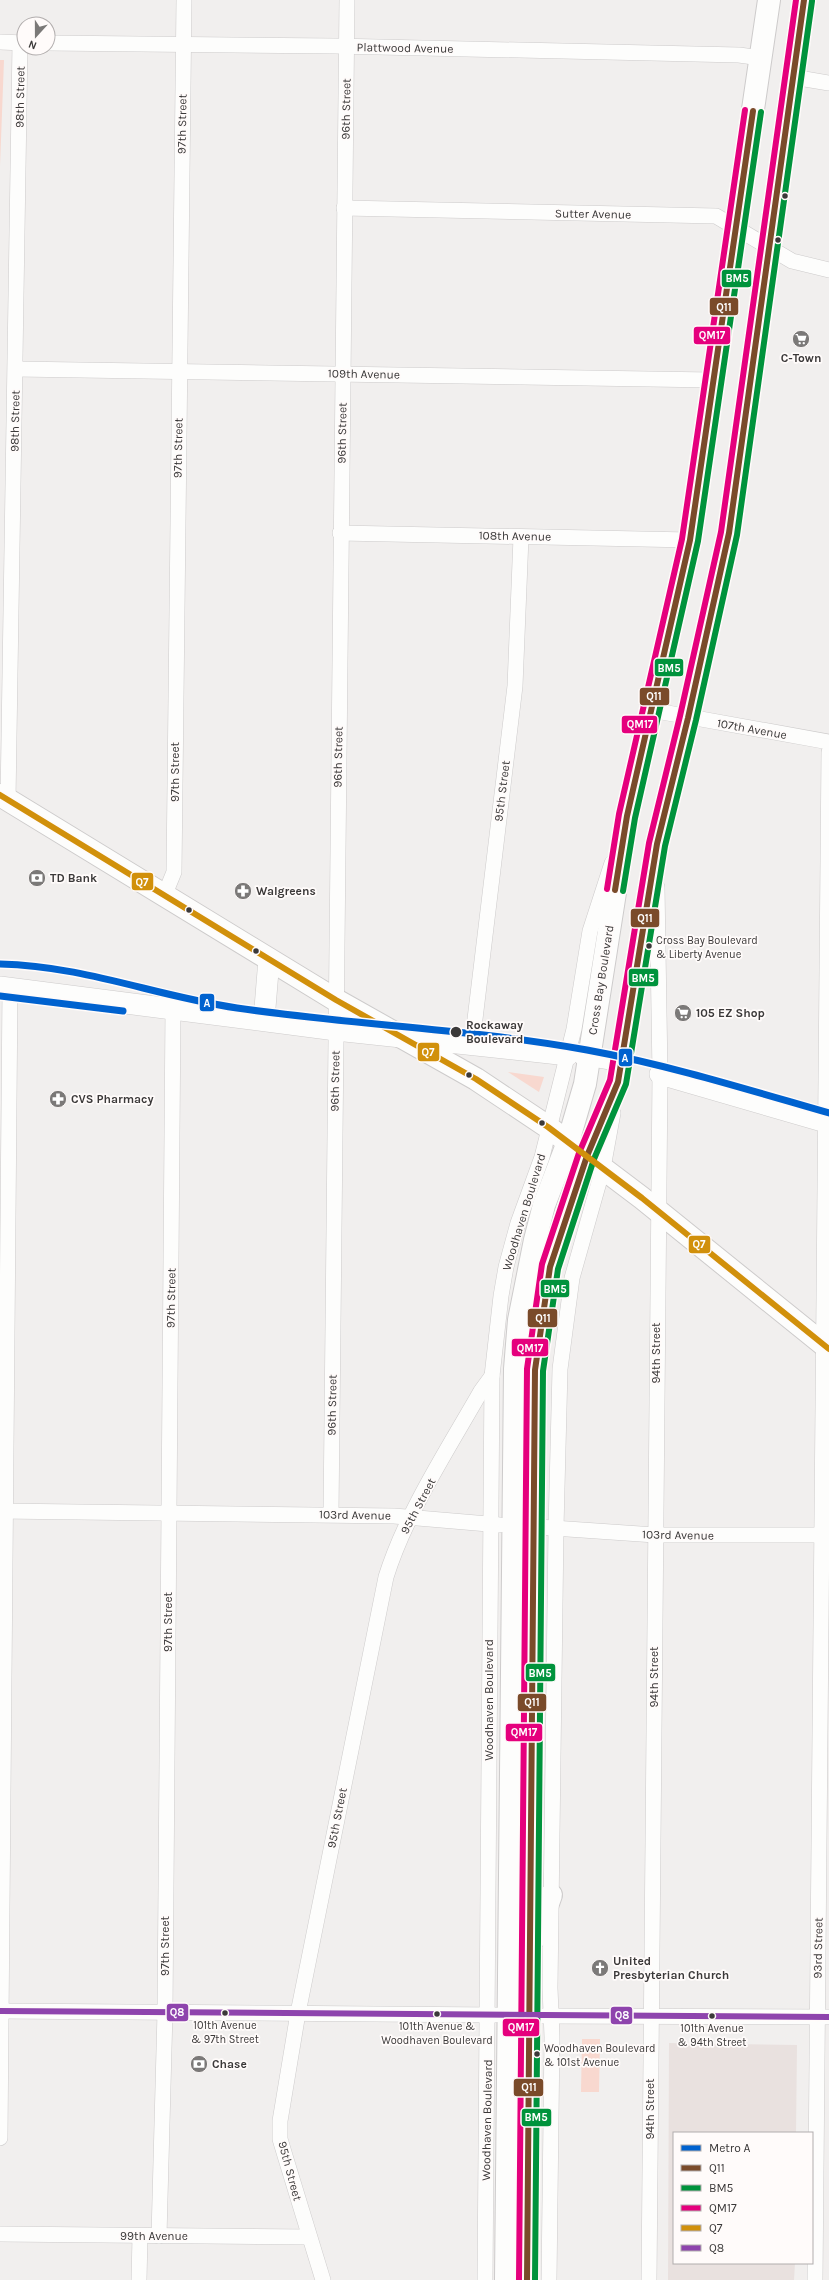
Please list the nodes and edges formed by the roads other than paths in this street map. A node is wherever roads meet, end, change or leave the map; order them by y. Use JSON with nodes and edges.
{"nodes":[{"id":1,"x":184,"y":0,"type":"edge"},
{"id":2,"x":347,"y":0,"type":"edge"},
{"id":3,"x":769,"y":0,"type":"edge"},
{"id":4,"x":804,"y":0,"type":"edge"},
{"id":5,"x":0,"y":42,"type":"edge"},
{"id":6,"x":16,"y":43,"type":"edge"},
{"id":7,"x":56,"y":43,"type":"edge"},
{"id":8,"x":183,"y":45,"type":"junction"},
{"id":9,"x":346,"y":46,"type":"junction"},
{"id":10,"x":22,"y":56,"type":"edge"},
{"id":11,"x":761,"y":58,"type":"junction"},
{"id":12,"x":793,"y":76,"type":"junction"},
{"id":13,"x":829,"y":83,"type":"edge"},
{"id":14,"x":344,"y":208,"type":"junction"},
{"id":15,"x":736,"y":226,"type":"junction"},
{"id":16,"x":770,"y":249,"type":"junction"},
{"id":17,"x":829,"y":270,"type":"edge"},
{"id":18,"x":16,"y":369,"type":"junction"},
{"id":19,"x":178,"y":371,"type":"junction"},
{"id":20,"x":342,"y":374,"type":"junction"},
{"id":21,"x":712,"y":380,"type":"junction"},
{"id":22,"x":340,"y":533,"type":"junction"},
{"id":23,"x":521,"y":537,"type":"junction"},
{"id":24,"x":690,"y":540,"type":"junction"},
{"id":25,"x":651,"y":710,"type":"junction"},
{"id":26,"x":688,"y":718,"type":"junction"},
{"id":27,"x":829,"y":742,"type":"edge"},
{"id":28,"x":829,"y":752,"type":"edge"},
{"id":29,"x":4,"y":798,"type":"edge"},
{"id":30,"x":626,"y":816,"type":"junction"},
{"id":31,"x":657,"y":844,"type":"junction"},
{"id":32,"x":165,"y":894,"type":"junction"},
{"id":33,"x":269,"y":959,"type":"junction"},
{"id":34,"x":5,"y":988,"type":"edge"},
{"id":35,"x":336,"y":1000,"type":"junction"},
{"id":36,"x":173,"y":1009,"type":"junction"},
{"id":37,"x":264,"y":1020,"type":"junction"},
{"id":38,"x":336,"y":1030,"type":"junction"},
{"id":39,"x":402,"y":1037,"type":"junction"},
{"id":40,"x":472,"y":1044,"type":"junction"},
{"id":41,"x":568,"y":1055,"type":"junction"},
{"id":42,"x":589,"y":1058,"type":"junction"},
{"id":43,"x":620,"y":1073,"type":"junction"},
{"id":44,"x":660,"y":1074,"type":"junction"},
{"id":45,"x":828,"y":1123,"type":"edge"},
{"id":46,"x":548,"y":1127,"type":"junction"},
{"id":47,"x":568,"y":1142,"type":"junction"},
{"id":48,"x":595,"y":1162,"type":"junction"},
{"id":49,"x":658,"y":1212,"type":"junction"},
{"id":50,"x":826,"y":1346,"type":"edge"},
{"id":51,"x":492,"y":1376,"type":"junction"},
{"id":52,"x":3,"y":1511,"type":"edge"},
{"id":53,"x":169,"y":1513,"type":"junction"},
{"id":54,"x":331,"y":1514,"type":"junction"},
{"id":55,"x":411,"y":1516,"type":"junction"},
{"id":56,"x":491,"y":1524,"type":"junction"},
{"id":57,"x":513,"y":1526,"type":"junction"},
{"id":58,"x":545,"y":1528,"type":"junction"},
{"id":59,"x":655,"y":1535,"type":"junction"},
{"id":60,"x":826,"y":1535,"type":"edge"},
{"id":61,"x":551,"y":1895,"type":"junction"},
{"id":62,"x":531,"y":1953,"type":"junction"},
{"id":63,"x":1,"y":2011,"type":"edge"},
{"id":64,"x":165,"y":2012,"type":"junction"},
{"id":65,"x":298,"y":2013,"type":"junction"},
{"id":66,"x":498,"y":2015,"type":"junction"},
{"id":67,"x":540,"y":2016,"type":"junction"},
{"id":68,"x":651,"y":2016,"type":"junction"},
{"id":69,"x":823,"y":2017,"type":"edge"},
{"id":70,"x":0,"y":2138,"type":"edge"},
{"id":71,"x":0,"y":2234,"type":"edge"},
{"id":72,"x":140,"y":2236,"type":"junction"},
{"id":73,"x":159,"y":2236,"type":"junction"},
{"id":74,"x":308,"y":2237,"type":"junction"},
{"id":75,"x":506,"y":2269,"type":"edge"},
{"id":76,"x":139,"y":2280,"type":"edge"},
{"id":77,"x":323,"y":2280,"type":"edge"},
{"id":78,"x":485,"y":2280,"type":"edge"},
{"id":79,"x":495,"y":2280,"type":"edge"},
{"id":80,"x":527,"y":2280,"type":"edge"},
{"id":81,"x":549,"y":2280,"type":"edge"},
{"id":82,"x":649,"y":2280,"type":"edge"},
{"id":83,"x":816,"y":2280,"type":"edge"}],
"edges":[{"from":1,"to":8,"type":"street","name":"97th Street"},
{"from":2,"to":9,"type":"street","name":"96th Street"},
{"from":3,"to":11,"type":"main road","name":"Cross Bay Boulevard"},
{"from":4,"to":12,"type":"main road"},
{"from":5,"to":6,"type":"street"},
{"from":7,"to":8,"type":"street","name":"Plattwood Avenue"},
{"from":8,"to":9,"type":"street","name":"Plattwood Avenue"},
{"from":8,"to":19,"type":"street","name":"97th Street"},
{"from":9,"to":11,"type":"street","name":"Plattwood Avenue"},
{"from":9,"to":14,"type":"street","name":"96th Street"},
{"from":10,"to":18,"type":"street","name":"98th Street"},
{"from":11,"to":15,"type":"main road","name":"Cross Bay Boulevard"},
{"from":12,"to":13,"type":"street"},
{"from":12,"to":16,"type":"main road"},
{"from":14,"to":15,"type":"street","name":"Sutter Avenue"},
{"from":14,"to":20,"type":"street","name":"96th Street"},
{"from":15,"to":16,"type":"street","name":"Sutter Avenue"},
{"from":15,"to":21,"type":"main road","name":"Cross Bay Boulevard"},
{"from":16,"to":17,"type":"street","name":"Sutter Avenue"},
{"from":16,"to":26,"type":"main road"},
{"from":18,"to":19,"type":"street","name":"109th Avenue"},
{"from":18,"to":29,"type":"street","name":"98th Street"},
{"from":19,"to":20,"type":"street","name":"109th Avenue"},
{"from":19,"to":32,"type":"street","name":"97th Street"},
{"from":20,"to":21,"type":"street","name":"109th Avenue"},
{"from":20,"to":22,"type":"street","name":"96th Street"},
{"from":21,"to":24,"type":"main road","name":"Cross Bay Boulevard"},
{"from":22,"to":23,"type":"street","name":"108th Avenue"},
{"from":22,"to":35,"type":"street","name":"96th Street"},
{"from":23,"to":24,"type":"street","name":"108th Avenue"},
{"from":23,"to":40,"type":"street","name":"95th Street"},
{"from":24,"to":25,"type":"main road","name":"Cross Bay Boulevard"},
{"from":25,"to":26,"type":"street","name":"107th Avenue"},
{"from":25,"to":30,"type":"main road","name":"Cross Bay Boulevard"},
{"from":26,"to":27,"type":"street","name":"107th Avenue"},
{"from":26,"to":31,"type":"main road"},
{"from":28,"to":45,"type":"street","name":"93rd Street"},
{"from":29,"to":32,"type":"main road"},
{"from":30,"to":41,"type":"street","name":"Cross Bay Boulevard"},
{"from":30,"to":42,"type":"main road","name":"Cross Bay Boulevard"},
{"from":31,"to":43,"type":"main road"},
{"from":31,"to":44,"type":"street"},
{"from":32,"to":33,"type":"main road"},
{"from":33,"to":35,"type":"main road"},
{"from":33,"to":37,"type":"street"},
{"from":34,"to":36,"type":"street"},
{"from":34,"to":52,"type":"street"},
{"from":35,"to":38,"type":"street","name":"96th Street"},
{"from":35,"to":39,"type":"main road"},
{"from":36,"to":37,"type":"street"},
{"from":36,"to":53,"type":"street","name":"97th Street"},
{"from":37,"to":38,"type":"street"},
{"from":38,"to":39,"type":"street"},
{"from":38,"to":54,"type":"street","name":"96th Street"},
{"from":39,"to":40,"type":"street"},
{"from":39,"to":46,"type":"main road"},
{"from":40,"to":41,"type":"street"},
{"from":41,"to":42,"type":"street"},
{"from":41,"to":46,"type":"street","name":"Cross Bay Boulevard"},
{"from":42,"to":43,"type":"street"},
{"from":42,"to":47,"type":"main road","name":"Cross Bay Boulevard"},
{"from":43,"to":48,"type":"main road"},
{"from":44,"to":45,"type":"street"},
{"from":44,"to":49,"type":"street","name":"94th Street"},
{"from":45,"to":50,"type":"street","name":"93rd Street"},
{"from":46,"to":47,"type":"main road"},
{"from":46,"to":51,"type":"street","name":"Woodhaven Boulevard"},
{"from":47,"to":48,"type":"main road"},
{"from":47,"to":57,"type":"main road","name":"Woodhaven Boulevard"},
{"from":48,"to":49,"type":"main road"},
{"from":48,"to":58,"type":"main road"},
{"from":49,"to":50,"type":"main road"},
{"from":49,"to":59,"type":"street","name":"94th Street"},
{"from":50,"to":60,"type":"street","name":"93rd Street"},
{"from":51,"to":55,"type":"street","name":"95th Street"},
{"from":51,"to":56,"type":"street","name":"Woodhaven Boulevard"},
{"from":52,"to":53,"type":"street","name":"103rd Avenue"},
{"from":52,"to":63,"type":"street"},
{"from":53,"to":54,"type":"street","name":"103rd Avenue"},
{"from":53,"to":64,"type":"street","name":"97th Street"},
{"from":54,"to":55,"type":"street","name":"103rd Avenue"},
{"from":55,"to":56,"type":"street","name":"103rd Avenue"},
{"from":55,"to":65,"type":"street","name":"95th Street"},
{"from":56,"to":57,"type":"street","name":"103rd Avenue"},
{"from":56,"to":66,"type":"street","name":"Woodhaven Boulevard"},
{"from":57,"to":58,"type":"street","name":"103rd Avenue"},
{"from":57,"to":66,"type":"main road","name":"Woodhaven Boulevard"},
{"from":58,"to":59,"type":"street","name":"103rd Avenue"},
{"from":58,"to":61,"type":"street"},
{"from":58,"to":62,"type":"main road"},
{"from":59,"to":60,"type":"street","name":"103rd Avenue"},
{"from":59,"to":68,"type":"street","name":"94th Street"},
{"from":60,"to":69,"type":"street","name":"93rd Street"},
{"from":61,"to":62,"type":"main road"},
{"from":61,"to":67,"type":"street"},
{"from":62,"to":67,"type":"main road"},
{"from":63,"to":64,"type":"street"},
{"from":63,"to":70,"type":"street"},
{"from":64,"to":65,"type":"street"},
{"from":64,"to":73,"type":"street","name":"97th Street"},
{"from":65,"to":66,"type":"street"},
{"from":65,"to":74,"type":"street","name":"95th Street"},
{"from":66,"to":67,"type":"street"},
{"from":66,"to":75,"type":"main road","name":"Woodhaven Boulevard"},
{"from":66,"to":78,"type":"street","name":"Woodhaven Boulevard"},
{"from":67,"to":68,"type":"street"},
{"from":67,"to":80,"type":"main road"},
{"from":67,"to":81,"type":"street"},
{"from":68,"to":69,"type":"street"},
{"from":68,"to":82,"type":"street","name":"94th Street"},
{"from":69,"to":83,"type":"street","name":"93rd Street"},
{"from":71,"to":72,"type":"street","name":"99th Avenue"},
{"from":72,"to":73,"type":"street","name":"99th Avenue"},
{"from":72,"to":76,"type":"street"},
{"from":73,"to":74,"type":"street","name":"99th Avenue"},
{"from":74,"to":77,"type":"street","name":"95th Street"},
{"from":75,"to":79,"type":"main road"}]}
